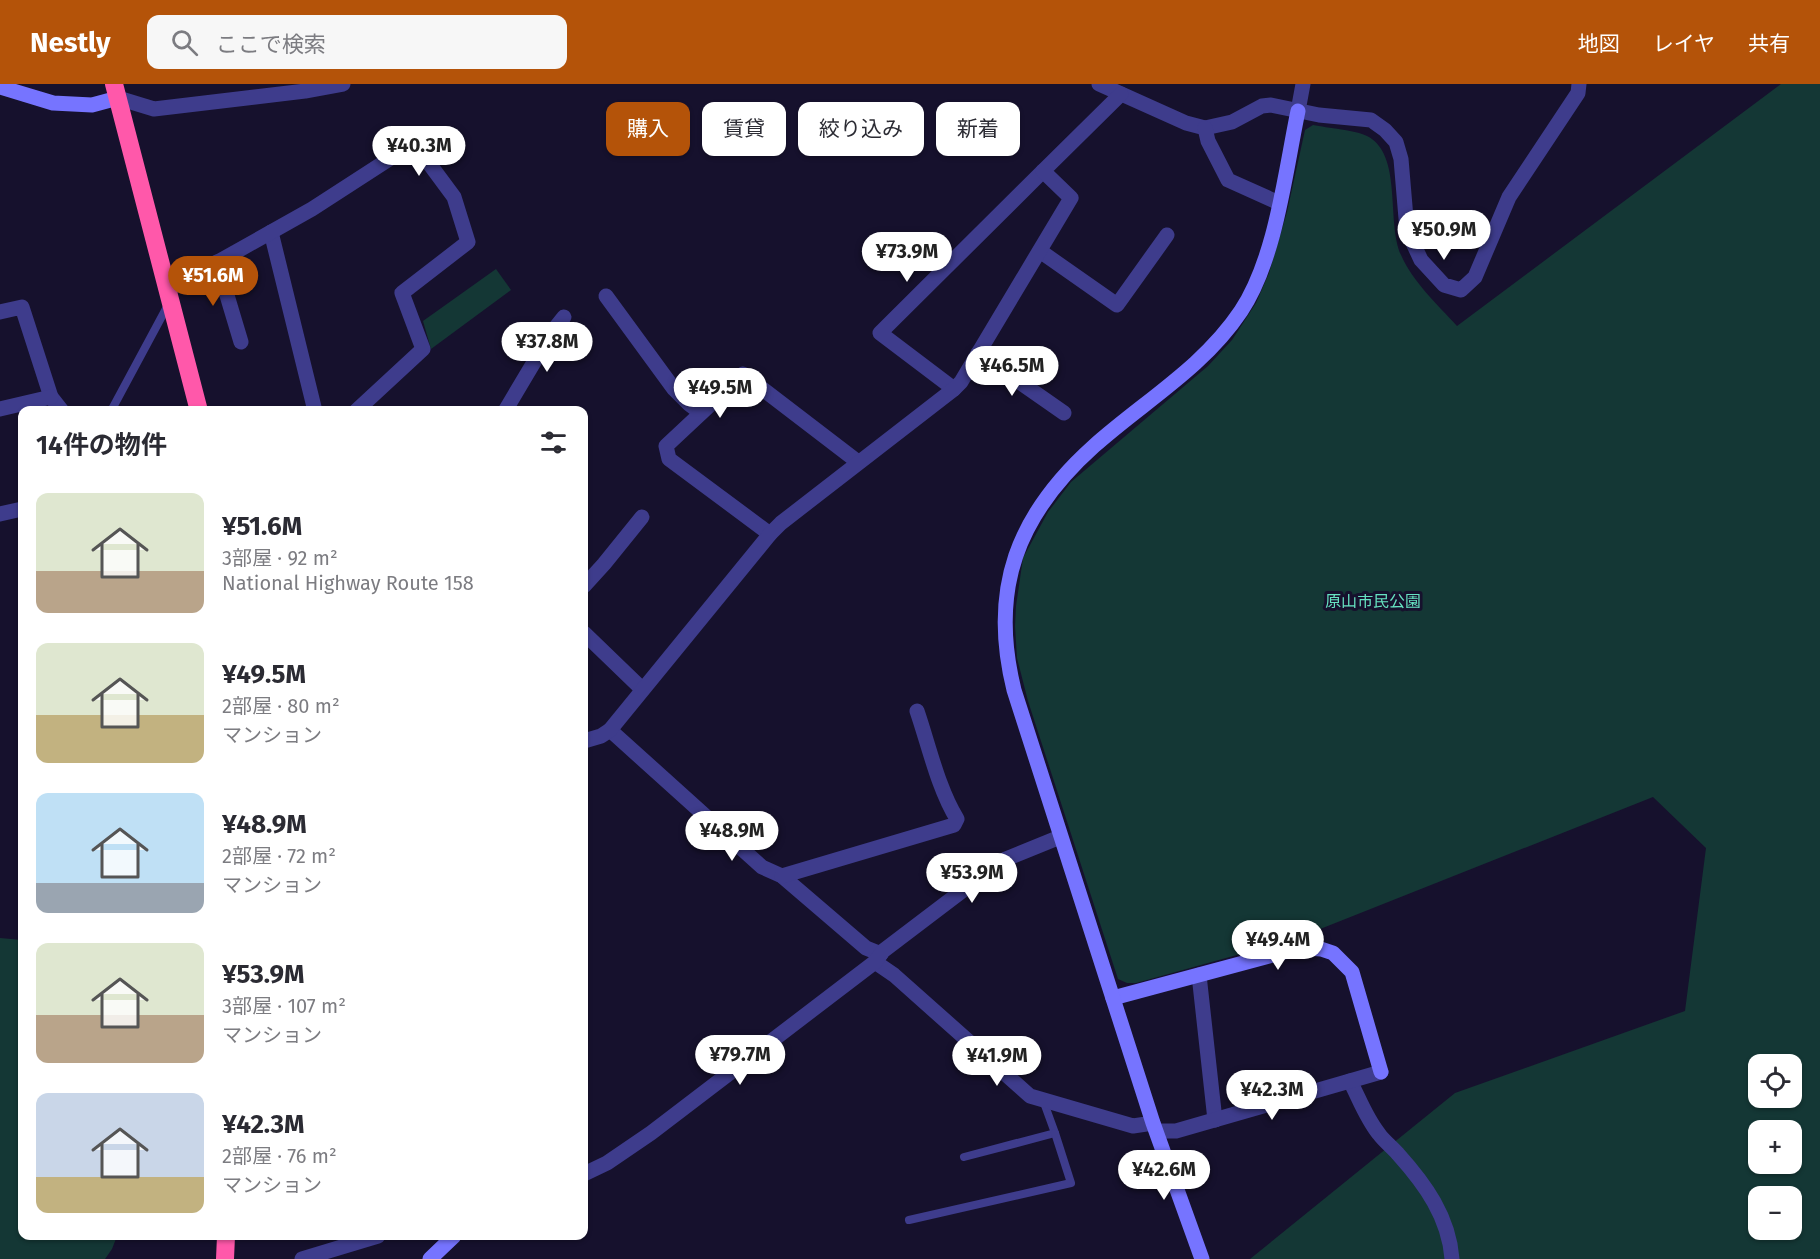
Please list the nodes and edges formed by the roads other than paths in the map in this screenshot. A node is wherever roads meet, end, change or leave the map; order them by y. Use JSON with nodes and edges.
{"nodes":[{"id":1,"x":343,"y":84,"type":"edge"},
{"id":2,"x":1099,"y":84,"type":"edge"},
{"id":3,"x":1303,"y":84,"type":"edge"},
{"id":4,"x":1579,"y":84,"type":"edge"},
{"id":5,"x":0,"y":87,"type":"edge"},
{"id":6,"x":116,"y":91,"type":"edge"},
{"id":7,"x":1121,"y":94,"type":"junction"},
{"id":8,"x":1298,"y":111,"type":"junction"},
{"id":9,"x":1205,"y":128,"type":"junction"},
{"id":10,"x":1043,"y":171,"type":"junction"},
{"id":11,"x":1279,"y":203,"type":"junction"},
{"id":12,"x":271,"y":232,"type":"junction"},
{"id":13,"x":1167,"y":236,"type":"dead end"},
{"id":14,"x":1040,"y":251,"type":"junction"},
{"id":15,"x":217,"y":262,"type":"junction"},
{"id":16,"x":169,"y":295,"type":"junction"},
{"id":17,"x":606,"y":296,"type":"dead end"},
{"id":18,"x":0,"y":312,"type":"edge"},
{"id":19,"x":564,"y":317,"type":"dead end"},
{"id":20,"x":241,"y":342,"type":"dead end"},
{"id":21,"x":978,"y":353,"type":"junction"},
{"id":22,"x":954,"y":389,"type":"junction"},
{"id":23,"x":51,"y":397,"type":"junction"},
{"id":24,"x":58,"y":406,"type":"edge"},
{"id":25,"x":114,"y":406,"type":"edge"},
{"id":26,"x":198,"y":406,"type":"edge"},
{"id":27,"x":314,"y":406,"type":"edge"},
{"id":28,"x":361,"y":406,"type":"edge"},
{"id":29,"x":508,"y":406,"type":"edge"},
{"id":30,"x":0,"y":409,"type":"edge"},
{"id":31,"x":701,"y":413,"type":"junction"},
{"id":32,"x":1064,"y":413,"type":"dead end"},
{"id":33,"x":858,"y":462,"type":"junction"},
{"id":34,"x":18,"y":510,"type":"edge"},
{"id":35,"x":0,"y":514,"type":"edge"},
{"id":36,"x":642,"y":517,"type":"dead end"},
{"id":37,"x":770,"y":534,"type":"junction"},
{"id":38,"x":588,"y":582,"type":"edge"},
{"id":39,"x":588,"y":637,"type":"edge"},
{"id":40,"x":642,"y":689,"type":"junction"},
{"id":41,"x":917,"y":711,"type":"dead end"},
{"id":42,"x":610,"y":730,"type":"junction"},
{"id":43,"x":588,"y":740,"type":"edge"},
{"id":44,"x":1060,"y":837,"type":"junction"},
{"id":45,"x":782,"y":876,"type":"junction"},
{"id":46,"x":878,"y":958,"type":"junction"},
{"id":47,"x":1199,"y":975,"type":"junction"},
{"id":48,"x":1113,"y":998,"type":"junction"},
{"id":49,"x":1350,"y":1080,"type":"junction"},
{"id":50,"x":1042,"y":1100,"type":"junction"},
{"id":51,"x":1215,"y":1120,"type":"junction"},
{"id":52,"x":1155,"y":1127,"type":"junction"},
{"id":53,"x":1055,"y":1133,"type":"junction"},
{"id":54,"x":964,"y":1157,"type":"dead end"},
{"id":55,"x":588,"y":1172,"type":"edge"},
{"id":56,"x":909,"y":1220,"type":"dead end"},
{"id":57,"x":226,"y":1240,"type":"edge"},
{"id":58,"x":365,"y":1240,"type":"edge"},
{"id":59,"x":450,"y":1240,"type":"edge"},
{"id":60,"x":225,"y":1259,"type":"edge"},
{"id":61,"x":302,"y":1259,"type":"edge"},
{"id":62,"x":430,"y":1259,"type":"edge"},
{"id":63,"x":1202,"y":1259,"type":"edge"},
{"id":64,"x":1452,"y":1259,"type":"edge"}],
"edges":[{"from":1,"to":6,"type":"street"},
{"from":2,"to":7,"type":"street"},
{"from":3,"to":8,"type":"street"},
{"from":4,"to":8,"type":"street"},
{"from":5,"to":6,"type":"street"},
{"from":6,"to":16,"type":"highway"},
{"from":7,"to":9,"type":"street"},
{"from":7,"to":10,"type":"street"},
{"from":8,"to":9,"type":"street"},
{"from":8,"to":11,"type":"street"},
{"from":9,"to":11,"type":"street"},
{"from":10,"to":14,"type":"street"},
{"from":10,"to":22,"type":"street"},
{"from":11,"to":44,"type":"street"},
{"from":12,"to":15,"type":"street"},
{"from":12,"to":27,"type":"street"},
{"from":12,"to":28,"type":"street"},
{"from":13,"to":14,"type":"street"},
{"from":14,"to":21,"type":"street"},
{"from":15,"to":16,"type":"street"},
{"from":15,"to":20,"type":"street"},
{"from":16,"to":25,"type":"lane"},
{"from":16,"to":26,"type":"highway"},
{"from":17,"to":31,"type":"street"},
{"from":18,"to":23,"type":"street"},
{"from":19,"to":29,"type":"street"},
{"from":21,"to":22,"type":"street"},
{"from":21,"to":32,"type":"street"},
{"from":22,"to":33,"type":"street"},
{"from":23,"to":24,"type":"street"},
{"from":23,"to":30,"type":"street"},
{"from":31,"to":33,"type":"street"},
{"from":31,"to":37,"type":"street"},
{"from":33,"to":37,"type":"street"},
{"from":34,"to":35,"type":"street"},
{"from":36,"to":38,"type":"street"},
{"from":37,"to":40,"type":"street"},
{"from":39,"to":40,"type":"street"},
{"from":40,"to":42,"type":"street"},
{"from":41,"to":45,"type":"street"},
{"from":42,"to":43,"type":"street"},
{"from":42,"to":45,"type":"street"},
{"from":44,"to":46,"type":"street"},
{"from":44,"to":48,"type":"street"},
{"from":45,"to":46,"type":"street"},
{"from":46,"to":50,"type":"street"},
{"from":46,"to":55,"type":"street"},
{"from":47,"to":48,"type":"street"},
{"from":47,"to":49,"type":"street"},
{"from":47,"to":51,"type":"street"},
{"from":48,"to":52,"type":"street"},
{"from":49,"to":51,"type":"street"},
{"from":49,"to":64,"type":"street"},
{"from":50,"to":52,"type":"street"},
{"from":50,"to":53,"type":"lane"},
{"from":51,"to":52,"type":"street"},
{"from":52,"to":63,"type":"street"},
{"from":53,"to":54,"type":"lane"},
{"from":53,"to":56,"type":"lane"},
{"from":57,"to":60,"type":"highway"},
{"from":58,"to":61,"type":"street"},
{"from":59,"to":62,"type":"street"}]}
